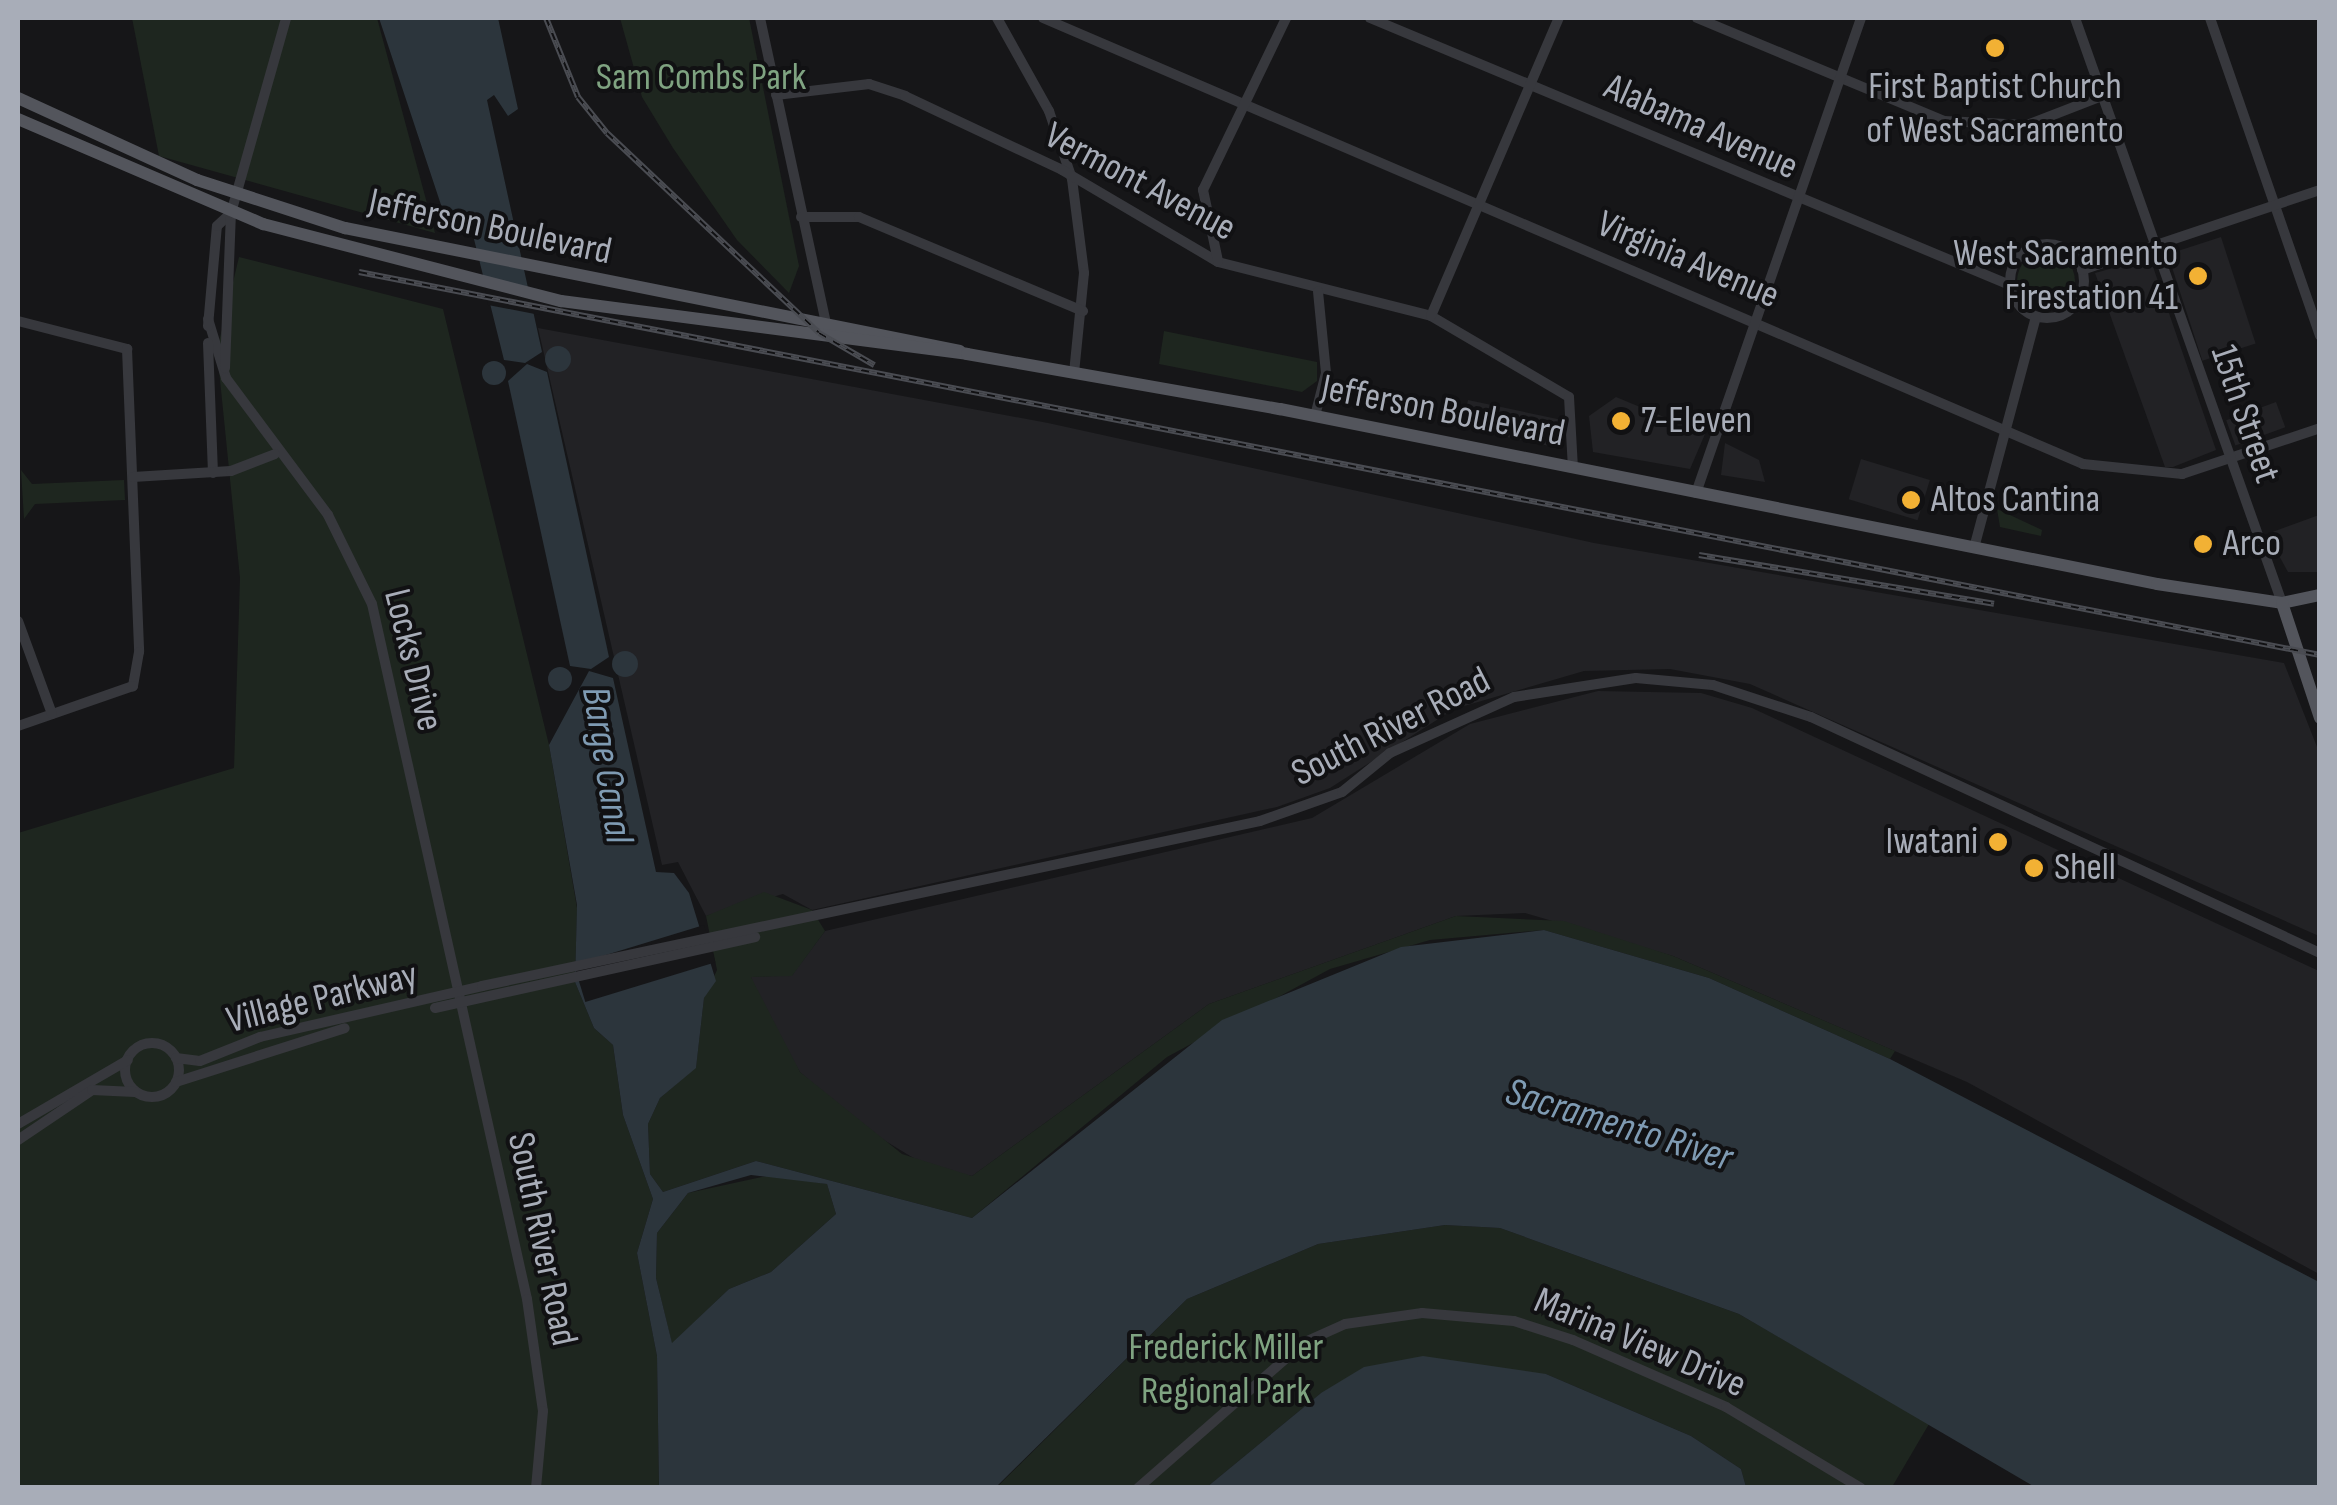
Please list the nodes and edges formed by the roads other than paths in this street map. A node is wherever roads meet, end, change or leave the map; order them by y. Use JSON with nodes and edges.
{"nodes":[{"id":1,"x":286,"y":18,"type":"edge"},
{"id":2,"x":760,"y":18,"type":"edge"},
{"id":3,"x":997,"y":18,"type":"edge"},
{"id":4,"x":1043,"y":18,"type":"edge"},
{"id":5,"x":1286,"y":18,"type":"edge"},
{"id":6,"x":1370,"y":18,"type":"edge"},
{"id":7,"x":1559,"y":18,"type":"edge"},
{"id":8,"x":1697,"y":18,"type":"edge"},
{"id":9,"x":1862,"y":18,"type":"edge"},
{"id":10,"x":2075,"y":18,"type":"edge"},
{"id":11,"x":2210,"y":18,"type":"edge"},
{"id":12,"x":1840,"y":80,"type":"junction"},
{"id":13,"x":1530,"y":86,"type":"junction"},
{"id":14,"x":776,"y":95,"type":"junction"},
{"id":15,"x":2102,"y":96,"type":"junction"},
{"id":16,"x":18,"y":98,"type":"edge"},
{"id":17,"x":1249,"y":105,"type":"junction"},
{"id":18,"x":18,"y":119,"type":"edge"},
{"id":19,"x":1072,"y":179,"type":"junction"},
{"id":20,"x":2320,"y":190,"type":"edge"},
{"id":21,"x":234,"y":194,"type":"junction"},
{"id":22,"x":2272,"y":201,"type":"junction"},
{"id":23,"x":1798,"y":202,"type":"junction"},
{"id":24,"x":1477,"y":204,"type":"junction"},
{"id":25,"x":230,"y":213,"type":"junction"},
{"id":26,"x":801,"y":217,"type":"junction"},
{"id":27,"x":2155,"y":244,"type":"junction"},
{"id":28,"x":1218,"y":262,"type":"junction"},
{"id":29,"x":2082,"y":270,"type":"junction"},
{"id":30,"x":2010,"y":286,"type":"junction"},
{"id":31,"x":1318,"y":290,"type":"junction"},
{"id":32,"x":1083,"y":310,"type":"junction"},
{"id":33,"x":1431,"y":316,"type":"junction"},
{"id":34,"x":2036,"y":317,"type":"junction"},
{"id":35,"x":208,"y":319,"type":"junction"},
{"id":36,"x":18,"y":321,"type":"edge"},
{"id":37,"x":1756,"y":321,"type":"junction"},
{"id":38,"x":825,"y":323,"type":"junction"},
{"id":39,"x":2320,"y":336,"type":"edge"},
{"id":40,"x":830,"y":341,"type":"junction"},
{"id":41,"x":967,"y":354,"type":"junction"},
{"id":42,"x":1074,"y":373,"type":"junction"},
{"id":43,"x":226,"y":378,"type":"junction"},
{"id":44,"x":1316,"y":416,"type":"junction"},
{"id":45,"x":2320,"y":428,"type":"edge"},
{"id":46,"x":2006,"y":431,"type":"junction"},
{"id":47,"x":274,"y":454,"type":"junction"},
{"id":48,"x":2230,"y":461,"type":"junction"},
{"id":49,"x":1573,"y":468,"type":"junction"},
{"id":50,"x":213,"y":473,"type":"junction"},
{"id":51,"x":133,"y":477,"type":"junction"},
{"id":52,"x":1696,"y":493,"type":"junction"},
{"id":53,"x":1974,"y":548,"type":"junction"},
{"id":54,"x":2320,"y":595,"type":"edge"},
{"id":55,"x":2282,"y":603,"type":"junction"},
{"id":56,"x":18,"y":622,"type":"edge"},
{"id":57,"x":52,"y":714,"type":"junction"},
{"id":58,"x":2320,"y":718,"type":"edge"},
{"id":59,"x":18,"y":726,"type":"edge"},
{"id":60,"x":767,"y":931,"type":"junction"},
{"id":61,"x":2320,"y":953,"type":"edge"},
{"id":62,"x":482,"y":986,"type":"joint"},
{"id":63,"x":460,"y":999,"type":"junction"},
{"id":64,"x":176,"y":1058,"type":"junction"},
{"id":65,"x":128,"y":1060,"type":"junction"},
{"id":66,"x":176,"y":1082,"type":"junction"},
{"id":67,"x":137,"y":1092,"type":"junction"},
{"id":68,"x":18,"y":1124,"type":"edge"},
{"id":69,"x":18,"y":1140,"type":"edge"},
{"id":70,"x":1855,"y":1487,"type":"edge"},
{"id":71,"x":536,"y":1488,"type":"edge"},
{"id":72,"x":1138,"y":1488,"type":"edge"}],
"edges":[{"from":1,"to":21,"type":"street"},
{"from":2,"to":14,"type":"street"},
{"from":3,"to":19,"type":"street"},
{"from":4,"to":17,"type":"street","name":"Virginia Avenue"},
{"from":5,"to":17,"type":"street"},
{"from":6,"to":13,"type":"street","name":"Alabama Avenue"},
{"from":7,"to":13,"type":"street"},
{"from":8,"to":12,"type":"street"},
{"from":9,"to":12,"type":"street"},
{"from":10,"to":15,"type":"street","name":"15th Street"},
{"from":11,"to":22,"type":"street"},
{"from":12,"to":15,"type":"street"},
{"from":12,"to":23,"type":"street"},
{"from":13,"to":23,"type":"street","name":"Alabama Avenue"},
{"from":13,"to":24,"type":"street"},
{"from":14,"to":19,"type":"street","name":"Vermont Avenue"},
{"from":14,"to":26,"type":"street"},
{"from":15,"to":27,"type":"street","name":"15th Street"},
{"from":16,"to":21,"type":"main road","name":"Jefferson Boulevard"},
{"from":17,"to":24,"type":"street","name":"Virginia Avenue"},
{"from":17,"to":28,"type":"street"},
{"from":18,"to":25,"type":"main road","name":"Jefferson Boulevard"},
{"from":19,"to":28,"type":"street","name":"Vermont Avenue"},
{"from":19,"to":32,"type":"street"},
{"from":20,"to":22,"type":"street"},
{"from":21,"to":25,"type":"street"},
{"from":21,"to":38,"type":"main road","name":"Jefferson Boulevard"},
{"from":22,"to":27,"type":"street"},
{"from":22,"to":39,"type":"street"},
{"from":23,"to":30,"type":"street","name":"Alabama Avenue"},
{"from":23,"to":37,"type":"street"},
{"from":24,"to":33,"type":"street"},
{"from":24,"to":37,"type":"street","name":"Virginia Avenue"},
{"from":25,"to":35,"type":"street"},
{"from":25,"to":40,"type":"main road","name":"Jefferson Boulevard"},
{"from":25,"to":43,"type":"street"},
{"from":26,"to":32,"type":"street"},
{"from":26,"to":38,"type":"street"},
{"from":27,"to":29,"type":"street"},
{"from":27,"to":48,"type":"street","name":"15th Street"},
{"from":28,"to":31,"type":"street","name":"Vermont Avenue"},
{"from":29,"to":30,"type":"street"},
{"from":29,"to":34,"type":"street"},
{"from":30,"to":34,"type":"street"},
{"from":31,"to":33,"type":"street","name":"Vermont Avenue"},
{"from":31,"to":44,"type":"street"},
{"from":32,"to":42,"type":"street"},
{"from":33,"to":49,"type":"street","name":"Vermont Avenue"},
{"from":34,"to":46,"type":"street"},
{"from":35,"to":43,"type":"street","name":"Locks Drive"},
{"from":35,"to":50,"type":"street"},
{"from":36,"to":51,"type":"street"},
{"from":37,"to":46,"type":"street","name":"Virginia Avenue"},
{"from":37,"to":52,"type":"street"},
{"from":38,"to":40,"type":"street"},
{"from":38,"to":41,"type":"main road","name":"Jefferson Boulevard"},
{"from":40,"to":41,"type":"main road","name":"Jefferson Boulevard"},
{"from":41,"to":42,"type":"main road","name":"Jefferson Boulevard"},
{"from":42,"to":44,"type":"main road","name":"Jefferson Boulevard"},
{"from":43,"to":47,"type":"street","name":"Locks Drive"},
{"from":44,"to":49,"type":"main road","name":"Jefferson Boulevard"},
{"from":45,"to":48,"type":"street","name":"Virginia Avenue"},
{"from":46,"to":48,"type":"street","name":"Virginia Avenue"},
{"from":46,"to":53,"type":"street"},
{"from":47,"to":50,"type":"street"},
{"from":47,"to":63,"type":"street","name":"Locks Drive"},
{"from":48,"to":55,"type":"street","name":"15th Street"},
{"from":49,"to":52,"type":"main road","name":"Jefferson Boulevard"},
{"from":50,"to":51,"type":"street"},
{"from":51,"to":57,"type":"street"},
{"from":52,"to":53,"type":"main road","name":"Jefferson Boulevard"},
{"from":53,"to":55,"type":"main road","name":"Jefferson Boulevard"},
{"from":54,"to":55,"type":"main road","name":"Jefferson Boulevard"},
{"from":55,"to":58,"type":"main road","name":"15th Street"},
{"from":56,"to":57,"type":"street"},
{"from":57,"to":59,"type":"street"},
{"from":60,"to":61,"type":"street","name":"South River Road"},
{"from":60,"to":62,"type":"street","name":"South River Road"},
{"from":60,"to":63,"type":"street","name":"South River Road"},
{"from":62,"to":63,"type":"street","name":"Village Parkway"},
{"from":63,"to":64,"type":"street","name":"Village Parkway"},
{"from":63,"to":66,"type":"street","name":"Village Parkway"},
{"from":63,"to":71,"type":"street","name":"South River Road"},
{"from":64,"to":65,"type":"street"},
{"from":64,"to":66,"type":"street"},
{"from":65,"to":67,"type":"street"},
{"from":65,"to":68,"type":"street"},
{"from":66,"to":67,"type":"street"},
{"from":67,"to":69,"type":"street"},
{"from":70,"to":72,"type":"street","name":"Marina View Drive"}]}
